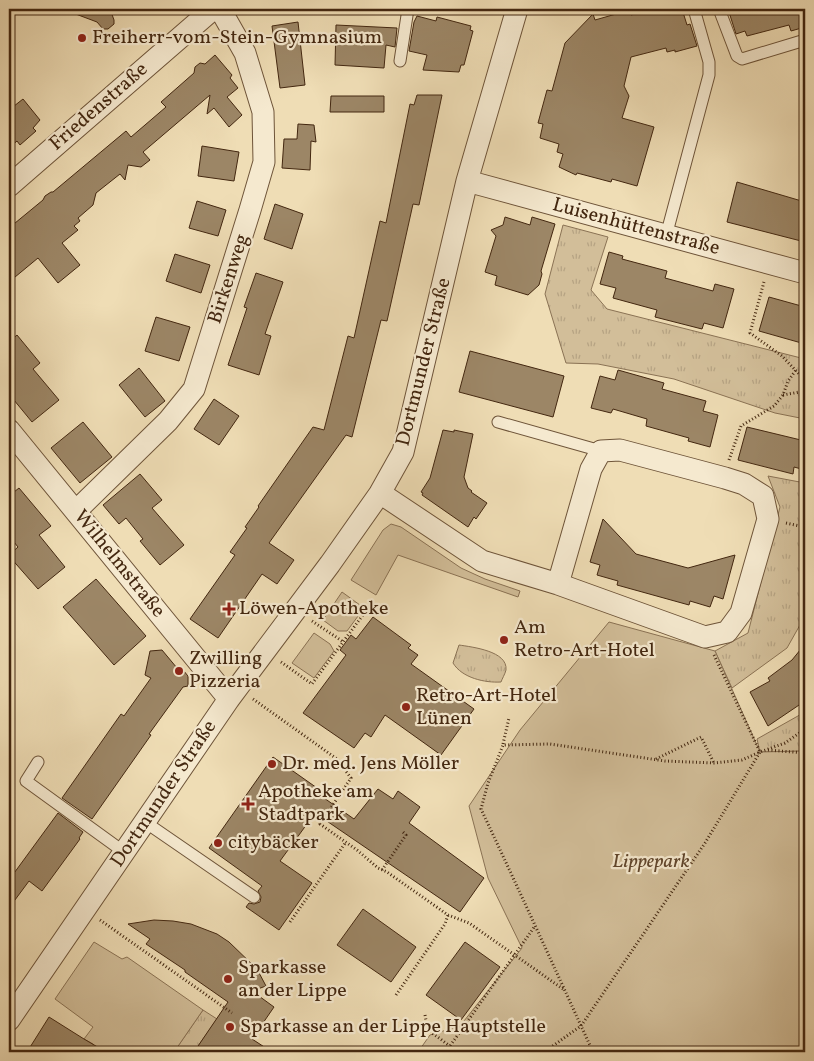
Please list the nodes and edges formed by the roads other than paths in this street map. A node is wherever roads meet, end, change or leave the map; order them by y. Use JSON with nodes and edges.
{"nodes":[{"id":1,"x":213,"y":9,"type":"edge"},
{"id":2,"x":220,"y":9,"type":"edge"},
{"id":3,"x":408,"y":9,"type":"edge"},
{"id":4,"x":517,"y":9,"type":"edge"},
{"id":5,"x":694,"y":9,"type":"edge"},
{"id":6,"x":719,"y":9,"type":"edge"},
{"id":7,"x":805,"y":40,"type":"edge"},
{"id":8,"x":400,"y":61,"type":"dead end"},
{"id":9,"x":467,"y":181,"type":"junction"},
{"id":10,"x":9,"y":186,"type":"edge"},
{"id":11,"x":666,"y":236,"type":"junction"},
{"id":12,"x":805,"y":273,"type":"edge"},
{"id":13,"x":498,"y":422,"type":"dead end"},
{"id":14,"x":9,"y":430,"type":"edge"},
{"id":15,"x":601,"y":451,"type":"junction"},
{"id":16,"x":380,"y":493,"type":"junction"},
{"id":17,"x":76,"y":511,"type":"junction"},
{"id":18,"x":558,"y":584,"type":"junction"},
{"id":19,"x":234,"y":694,"type":"junction"},
{"id":20,"x":38,"y":762,"type":"dead end"},
{"id":21,"x":145,"y":822,"type":"junction"},
{"id":22,"x":124,"y":852,"type":"junction"},
{"id":23,"x":254,"y":897,"type":"dead end"},
{"id":24,"x":9,"y":1020,"type":"edge"}],
"edges":[{"from":1,"to":10,"type":"street","name":"Friedenstraße"},
{"from":2,"to":17,"type":"street","name":"Birkenweg"},
{"from":3,"to":8,"type":"lane"},
{"from":4,"to":9,"type":"street","name":"Dortmunder Straße"},
{"from":5,"to":11,"type":"lane"},
{"from":6,"to":7,"type":"lane"},
{"from":9,"to":11,"type":"street","name":"Luisenhüttenstraße"},
{"from":9,"to":16,"type":"street","name":"Dortmunder Straße"},
{"from":11,"to":12,"type":"street","name":"Luisenhüttenstraße"},
{"from":13,"to":15,"type":"lane"},
{"from":14,"to":17,"type":"street","name":"Wilhelmstraße"},
{"from":15,"to":18,"type":"street"},
{"from":15,"to":18,"type":"street"},
{"from":16,"to":18,"type":"street"},
{"from":16,"to":19,"type":"street","name":"Dortmunder Straße"},
{"from":17,"to":19,"type":"street","name":"Wilhelmstraße"},
{"from":19,"to":21,"type":"street","name":"Dortmunder Straße"},
{"from":20,"to":22,"type":"lane"},
{"from":21,"to":22,"type":"street","name":"Dortmunder Straße"},
{"from":21,"to":23,"type":"lane"},
{"from":22,"to":24,"type":"street","name":"Dortmunder Straße"}]}
